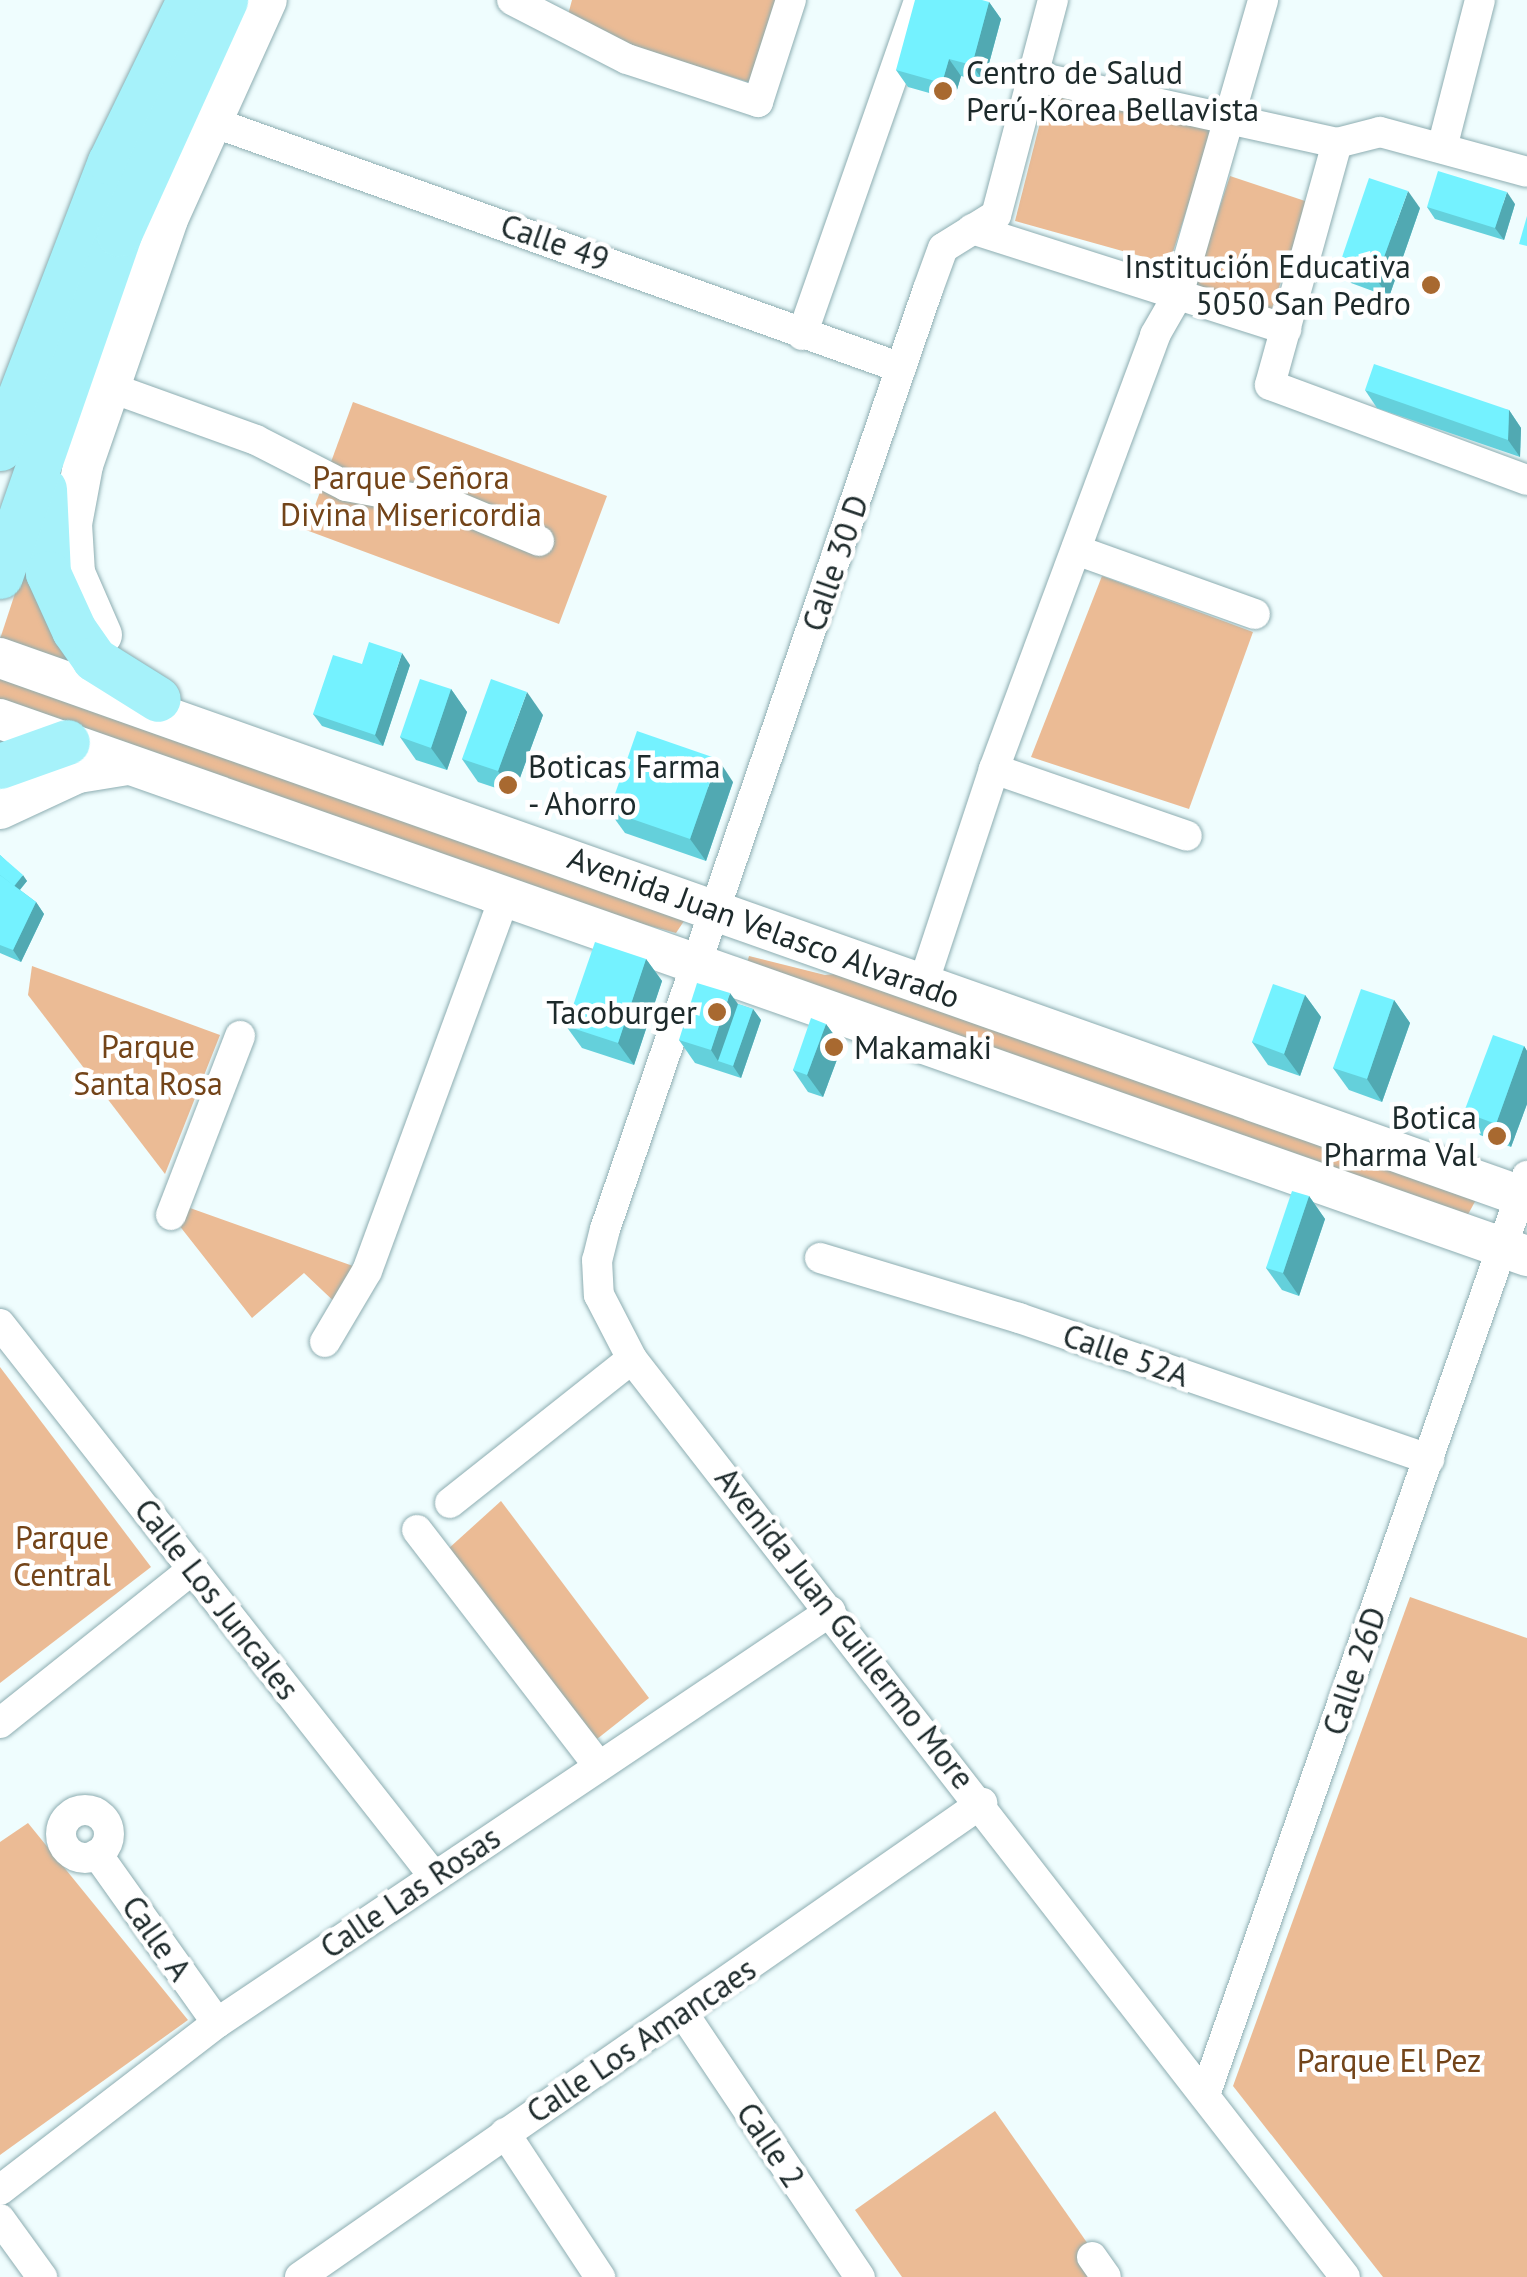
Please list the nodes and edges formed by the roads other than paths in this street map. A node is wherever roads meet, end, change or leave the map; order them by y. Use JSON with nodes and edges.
{"nodes":[{"id":1,"x":190,"y":0,"type":"edge"},
{"id":2,"x":225,"y":0,"type":"edge"},
{"id":3,"x":267,"y":0,"type":"edge"},
{"id":4,"x":791,"y":0,"type":"edge"},
{"id":5,"x":920,"y":0,"type":"edge"},
{"id":6,"x":1053,"y":0,"type":"edge"},
{"id":7,"x":1263,"y":0,"type":"edge"},
{"id":8,"x":1480,"y":0,"type":"edge"},
{"id":9,"x":511,"y":2,"type":"edge"},
{"id":10,"x":1033,"y":76,"type":"junction"},
{"id":11,"x":1232,"y":116,"type":"junction"},
{"id":12,"x":208,"y":120,"type":"junction"},
{"id":13,"x":1337,"y":143,"type":"junction"},
{"id":14,"x":1442,"y":148,"type":"junction"},
{"id":15,"x":1527,"y":172,"type":"edge"},
{"id":16,"x":972,"y":229,"type":"junction"},
{"id":17,"x":1178,"y":295,"type":"junction"},
{"id":18,"x":1286,"y":328,"type":"junction"},
{"id":19,"x":802,"y":335,"type":"junction"},
{"id":20,"x":901,"y":368,"type":"junction"},
{"id":21,"x":106,"y":386,"type":"junction"},
{"id":22,"x":53,"y":427,"type":"junction"},
{"id":23,"x":0,"y":448,"type":"edge"},
{"id":24,"x":1527,"y":480,"type":"edge"},
{"id":25,"x":539,"y":540,"type":"dead end"},
{"id":26,"x":1076,"y":550,"type":"junction"},
{"id":27,"x":0,"y":576,"type":"edge"},
{"id":28,"x":1256,"y":614,"type":"dead end"},
{"id":29,"x":0,"y":658,"type":"edge"},
{"id":30,"x":158,"y":699,"type":"junction"},
{"id":31,"x":0,"y":719,"type":"edge"},
{"id":32,"x":237,"y":739,"type":"junction"},
{"id":33,"x":67,"y":742,"type":"junction"},
{"id":34,"x":132,"y":764,"type":"junction"},
{"id":35,"x":0,"y":766,"type":"edge"},
{"id":36,"x":994,"y":768,"type":"junction"},
{"id":37,"x":0,"y":809,"type":"edge"},
{"id":38,"x":1187,"y":836,"type":"dead end"},
{"id":39,"x":504,"y":899,"type":"junction"},
{"id":40,"x":716,"y":912,"type":"junction"},
{"id":41,"x":698,"y":965,"type":"junction"},
{"id":42,"x":924,"y":984,"type":"junction"},
{"id":43,"x":240,"y":1036,"type":"dead end"},
{"id":44,"x":1525,"y":1190,"type":"edge"},
{"id":45,"x":172,"y":1215,"type":"dead end"},
{"id":46,"x":1515,"y":1252,"type":"edge"},
{"id":47,"x":820,"y":1258,"type":"dead end"},
{"id":48,"x":0,"y":1324,"type":"edge"},
{"id":49,"x":324,"y":1342,"type":"dead end"},
{"id":50,"x":14,"y":1357,"type":"edge"},
{"id":51,"x":632,"y":1359,"type":"junction"},
{"id":52,"x":1429,"y":1460,"type":"junction"},
{"id":53,"x":450,"y":1504,"type":"dead end"},
{"id":54,"x":417,"y":1530,"type":"dead end"},
{"id":55,"x":194,"y":1570,"type":"junction"},
{"id":56,"x":831,"y":1611,"type":"junction"},
{"id":57,"x":0,"y":1723,"type":"edge"},
{"id":58,"x":599,"y":1766,"type":"junction"},
{"id":59,"x":982,"y":1804,"type":"junction"},
{"id":60,"x":97,"y":1854,"type":"dead end"},
{"id":61,"x":433,"y":1875,"type":"junction"},
{"id":62,"x":683,"y":2013,"type":"junction"},
{"id":63,"x":217,"y":2023,"type":"junction"},
{"id":64,"x":1205,"y":2094,"type":"junction"},
{"id":65,"x":505,"y":2133,"type":"junction"},
{"id":66,"x":0,"y":2190,"type":"edge"},
{"id":67,"x":0,"y":2218,"type":"edge"},
{"id":68,"x":42,"y":2277,"type":"edge"},
{"id":69,"x":300,"y":2277,"type":"edge"},
{"id":70,"x":600,"y":2277,"type":"edge"},
{"id":71,"x":860,"y":2277,"type":"edge"},
{"id":72,"x":1345,"y":2277,"type":"edge"}],
"edges":[{"from":1,"to":23,"type":"main road"},
{"from":2,"to":22,"type":"main road"},
{"from":3,"to":12,"type":"main road"},
{"from":4,"to":9,"type":"street"},
{"from":5,"to":19,"type":"street"},
{"from":6,"to":10,"type":"street","name":"Calle 30 D"},
{"from":7,"to":11,"type":"street"},
{"from":8,"to":14,"type":"street"},
{"from":10,"to":11,"type":"street"},
{"from":10,"to":16,"type":"street","name":"Calle 30 D"},
{"from":11,"to":13,"type":"street"},
{"from":11,"to":17,"type":"street"},
{"from":12,"to":19,"type":"street","name":"Calle 49"},
{"from":12,"to":21,"type":"main road"},
{"from":13,"to":14,"type":"street"},
{"from":13,"to":18,"type":"street"},
{"from":14,"to":15,"type":"street"},
{"from":16,"to":17,"type":"street"},
{"from":16,"to":20,"type":"street","name":"Calle 30 D"},
{"from":17,"to":18,"type":"street"},
{"from":17,"to":26,"type":"street"},
{"from":18,"to":24,"type":"street"},
{"from":19,"to":20,"type":"street","name":"Calle 49"},
{"from":20,"to":40,"type":"street","name":"Calle 30 D"},
{"from":21,"to":25,"type":"street"},
{"from":21,"to":30,"type":"main road"},
{"from":22,"to":27,"type":"main road"},
{"from":22,"to":30,"type":"main road"},
{"from":26,"to":28,"type":"street"},
{"from":26,"to":36,"type":"street"},
{"from":29,"to":32,"type":"main road","name":"Avenida Juan Velasco Alvarado"},
{"from":30,"to":32,"type":"main road"},
{"from":31,"to":33,"type":"main road","name":"Avenida Juan Velasco Alvarado"},
{"from":32,"to":40,"type":"main road","name":"Avenida Juan Velasco Alvarado"},
{"from":33,"to":34,"type":"main road","name":"Avenida Juan Velasco Alvarado"},
{"from":33,"to":35,"type":"main road"},
{"from":34,"to":37,"type":"main road"},
{"from":34,"to":39,"type":"main road","name":"Avenida Juan Velasco Alvarado"},
{"from":36,"to":38,"type":"street"},
{"from":36,"to":42,"type":"street"},
{"from":39,"to":41,"type":"main road","name":"Avenida Juan Velasco Alvarado"},
{"from":39,"to":49,"type":"street"},
{"from":40,"to":41,"type":"street","name":"Avenida Juan Guillermo More"},
{"from":40,"to":42,"type":"main road","name":"Avenida Juan Velasco Alvarado"},
{"from":41,"to":46,"type":"main road","name":"Avenida Juan Velasco Alvarado"},
{"from":41,"to":51,"type":"street","name":"Avenida Juan Guillermo More"},
{"from":42,"to":44,"type":"main road","name":"Avenida Juan Velasco Alvarado"},
{"from":43,"to":45,"type":"street"},
{"from":44,"to":46,"type":"street","name":"Calle 26D"},
{"from":46,"to":52,"type":"street","name":"Calle 26D"},
{"from":47,"to":52,"type":"street","name":"Calle 52A"},
{"from":48,"to":50,"type":"street","name":"Calle Los Juncales"},
{"from":50,"to":55,"type":"street","name":"Calle Los Juncales"},
{"from":51,"to":53,"type":"street"},
{"from":51,"to":56,"type":"street","name":"Avenida Juan Guillermo More"},
{"from":52,"to":64,"type":"street","name":"Calle 26D"},
{"from":54,"to":58,"type":"street"},
{"from":55,"to":57,"type":"street"},
{"from":55,"to":61,"type":"street","name":"Calle Los Juncales"},
{"from":56,"to":58,"type":"street","name":"Calle Las Rosas"},
{"from":56,"to":59,"type":"street","name":"Avenida Juan Guillermo More"},
{"from":58,"to":61,"type":"street","name":"Calle Las Rosas"},
{"from":59,"to":62,"type":"street","name":"Calle Los Amancaes"},
{"from":59,"to":64,"type":"street","name":"Avenida Juan Guillermo More"},
{"from":60,"to":63,"type":"street","name":"Calle A"},
{"from":61,"to":63,"type":"street","name":"Calle Las Rosas"},
{"from":62,"to":65,"type":"street","name":"Calle Los Amancaes"},
{"from":62,"to":71,"type":"street","name":"Calle 2"},
{"from":63,"to":66,"type":"street","name":"Calle Las Rosas"},
{"from":64,"to":72,"type":"street","name":"Avenida Juan Guillermo More"},
{"from":65,"to":69,"type":"street","name":"Calle Los Amancaes"},
{"from":65,"to":70,"type":"street"},
{"from":67,"to":68,"type":"street"}]}
